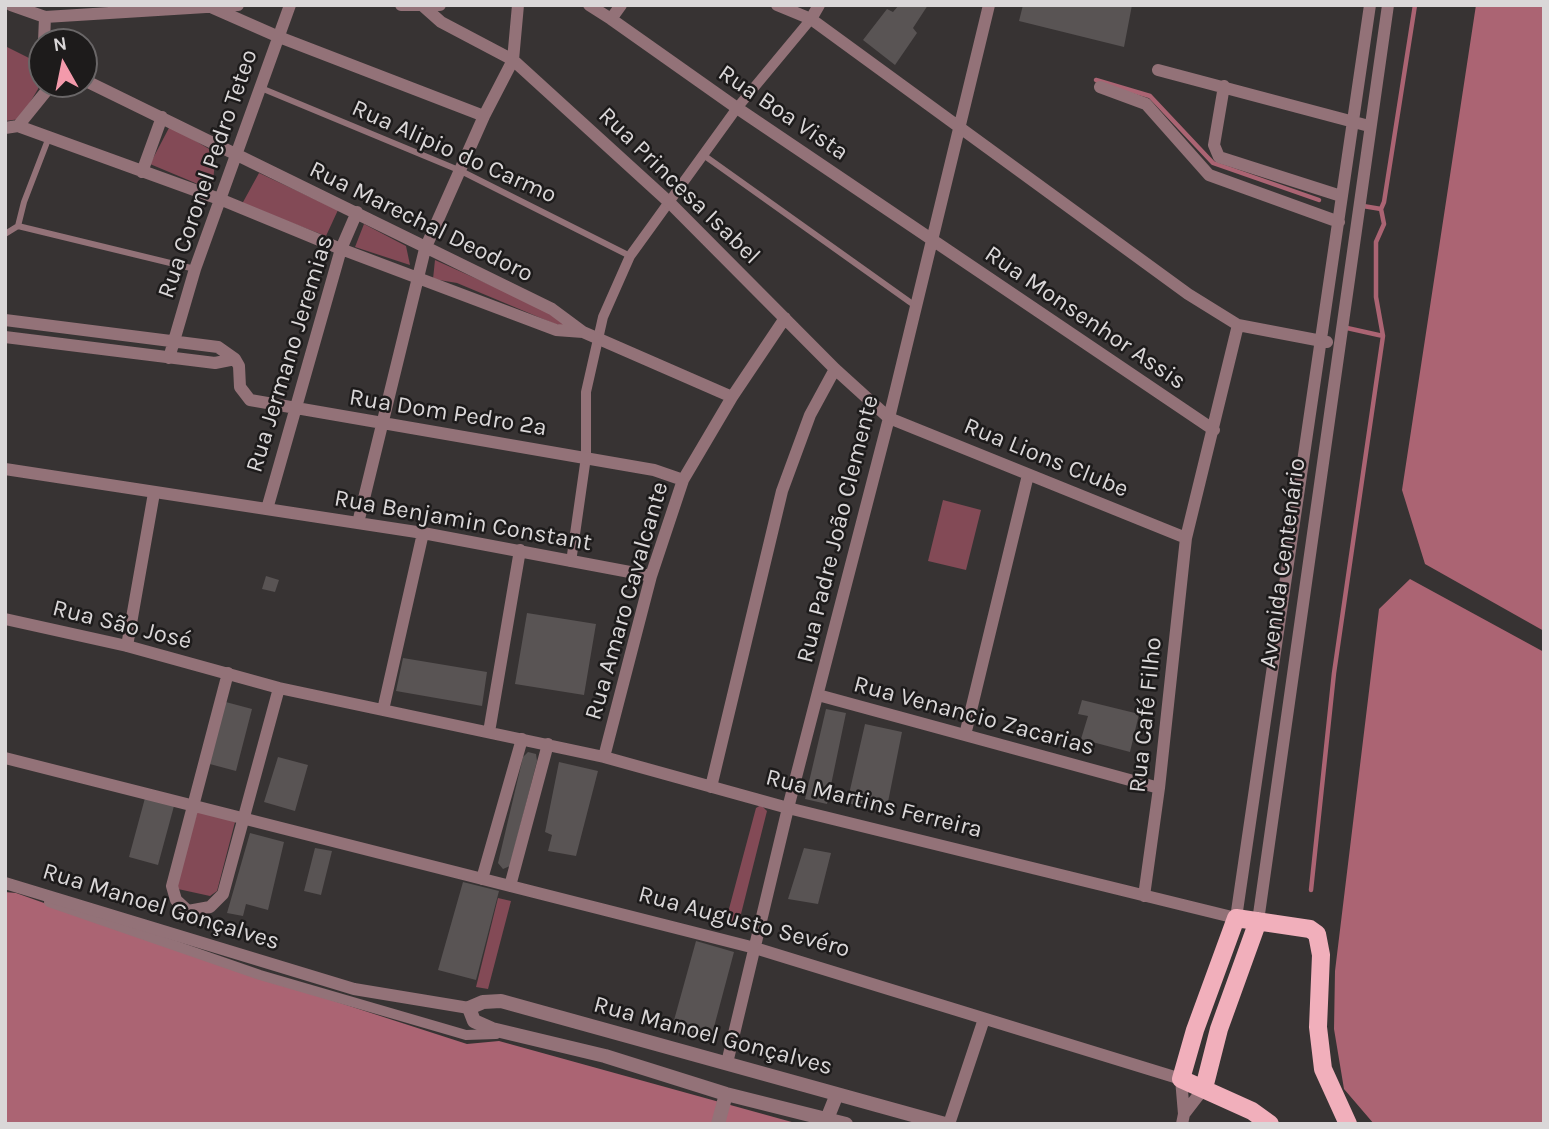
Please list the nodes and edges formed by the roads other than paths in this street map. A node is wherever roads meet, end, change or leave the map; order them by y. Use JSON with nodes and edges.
{"nodes":[{"id":1,"x":11,"y":5,"type":"edge"},
{"id":2,"x":238,"y":5,"type":"edge"},
{"id":3,"x":290,"y":5,"type":"edge"},
{"id":4,"x":401,"y":5,"type":"edge"},
{"id":5,"x":440,"y":5,"type":"edge"},
{"id":6,"x":518,"y":5,"type":"edge"},
{"id":7,"x":589,"y":5,"type":"edge"},
{"id":8,"x":621,"y":5,"type":"edge"},
{"id":9,"x":777,"y":5,"type":"edge"},
{"id":10,"x":809,"y":5,"type":"edge"},
{"id":11,"x":819,"y":5,"type":"edge"},
{"id":12,"x":989,"y":5,"type":"edge"},
{"id":13,"x":1370,"y":5,"type":"edge"},
{"id":14,"x":1388,"y":5,"type":"edge"},
{"id":15,"x":423,"y":6,"type":"edge"},
{"id":16,"x":213,"y":8,"type":"junction"},
{"id":17,"x":45,"y":17,"type":"junction"},
{"id":18,"x":611,"y":19,"type":"junction"},
{"id":19,"x":811,"y":19,"type":"junction"},
{"id":20,"x":45,"y":28,"type":"edge"},
{"id":21,"x":279,"y":37,"type":"junction"},
{"id":22,"x":513,"y":60,"type":"junction"},
{"id":23,"x":1158,"y":70,"type":"dead end"},
{"id":24,"x":98,"y":86,"type":"edge"},
{"id":25,"x":1224,"y":86,"type":"junction"},
{"id":26,"x":1100,"y":87,"type":"dead end"},
{"id":27,"x":261,"y":88,"type":"junction"},
{"id":28,"x":39,"y":98,"type":"edge"},
{"id":29,"x":737,"y":108,"type":"junction"},
{"id":30,"x":484,"y":116,"type":"junction"},
{"id":31,"x":162,"y":117,"type":"junction"},
{"id":32,"x":1352,"y":121,"type":"junction"},
{"id":33,"x":1369,"y":126,"type":"junction"},
{"id":34,"x":12,"y":127,"type":"edge"},
{"id":35,"x":960,"y":128,"type":"junction"},
{"id":36,"x":49,"y":137,"type":"junction"},
{"id":37,"x":702,"y":153,"type":"junction"},
{"id":38,"x":237,"y":157,"type":"junction"},
{"id":39,"x":142,"y":172,"type":"junction"},
{"id":40,"x":461,"y":172,"type":"junction"},
{"id":41,"x":1341,"y":196,"type":"junction"},
{"id":42,"x":222,"y":200,"type":"junction"},
{"id":43,"x":670,"y":203,"type":"junction"},
{"id":44,"x":357,"y":212,"type":"junction"},
{"id":45,"x":1339,"y":222,"type":"junction"},
{"id":46,"x":18,"y":226,"type":"junction"},
{"id":47,"x":5,"y":234,"type":"edge"},
{"id":48,"x":932,"y":240,"type":"junction"},
{"id":49,"x":425,"y":248,"type":"junction"},
{"id":50,"x":341,"y":249,"type":"junction"},
{"id":51,"x":630,"y":256,"type":"junction"},
{"id":52,"x":195,"y":270,"type":"junction"},
{"id":53,"x":418,"y":276,"type":"junction"},
{"id":54,"x":915,"y":304,"type":"junction"},
{"id":55,"x":785,"y":318,"type":"junction"},
{"id":56,"x":5,"y":320,"type":"edge"},
{"id":57,"x":1238,"y":325,"type":"junction"},
{"id":58,"x":66,"y":327,"type":"junction"},
{"id":59,"x":583,"y":332,"type":"junction"},
{"id":60,"x":5,"y":337,"type":"edge"},
{"id":61,"x":597,"y":338,"type":"junction"},
{"id":62,"x":173,"y":340,"type":"junction"},
{"id":63,"x":1320,"y":341,"type":"junction"},
{"id":64,"x":1338,"y":343,"type":"junction"},
{"id":65,"x":64,"y":344,"type":"junction"},
{"id":66,"x":169,"y":358,"type":"junction"},
{"id":67,"x":235,"y":359,"type":"junction"},
{"id":68,"x":835,"y":369,"type":"junction"},
{"id":69,"x":732,"y":397,"type":"junction"},
{"id":70,"x":293,"y":409,"type":"junction"},
{"id":71,"x":889,"y":418,"type":"junction"},
{"id":72,"x":380,"y":424,"type":"junction"},
{"id":73,"x":1214,"y":430,"type":"junction"},
{"id":74,"x":586,"y":457,"type":"junction"},
{"id":75,"x":5,"y":469,"type":"edge"},
{"id":76,"x":1028,"y":475,"type":"junction"},
{"id":77,"x":683,"y":480,"type":"junction"},
{"id":78,"x":154,"y":493,"type":"junction"},
{"id":79,"x":267,"y":509,"type":"junction"},
{"id":80,"x":358,"y":523,"type":"junction"},
{"id":81,"x":423,"y":533,"type":"junction"},
{"id":82,"x":1186,"y":538,"type":"junction"},
{"id":83,"x":520,"y":550,"type":"junction"},
{"id":84,"x":571,"y":562,"type":"junction"},
{"id":85,"x":651,"y":576,"type":"junction"},
{"id":86,"x":5,"y":619,"type":"edge"},
{"id":87,"x":127,"y":646,"type":"junction"},
{"id":88,"x":228,"y":673,"type":"junction"},
{"id":89,"x":1270,"y":681,"type":"junction"},
{"id":90,"x":1292,"y":682,"type":"junction"},
{"id":91,"x":279,"y":688,"type":"junction"},
{"id":92,"x":818,"y":695,"type":"junction"},
{"id":93,"x":383,"y":710,"type":"junction"},
{"id":94,"x":489,"y":732,"type":"junction"},
{"id":95,"x":965,"y":735,"type":"junction"},
{"id":96,"x":522,"y":739,"type":"junction"},
{"id":97,"x":548,"y":744,"type":"junction"},
{"id":98,"x":604,"y":757,"type":"junction"},
{"id":99,"x":5,"y":758,"type":"edge"},
{"id":100,"x":711,"y":787,"type":"junction"},
{"id":101,"x":1159,"y":788,"type":"junction"},
{"id":102,"x":192,"y":804,"type":"junction"},
{"id":103,"x":788,"y":808,"type":"junction"},
{"id":104,"x":245,"y":817,"type":"junction"},
{"id":105,"x":482,"y":879,"type":"junction"},
{"id":106,"x":5,"y":886,"type":"edge"},
{"id":107,"x":510,"y":886,"type":"junction"},
{"id":108,"x":1144,"y":897,"type":"junction"},
{"id":109,"x":188,"y":911,"type":"junction"},
{"id":110,"x":1236,"y":918,"type":"junction"},
{"id":111,"x":1258,"y":921,"type":"junction"},
{"id":112,"x":181,"y":936,"type":"junction"},
{"id":113,"x":755,"y":948,"type":"junction"},
{"id":114,"x":469,"y":1008,"type":"junction"},
{"id":115,"x":984,"y":1019,"type":"junction"},
{"id":116,"x":727,"y":1063,"type":"junction"},
{"id":117,"x":676,"y":1079,"type":"junction"},
{"id":118,"x":1181,"y":1079,"type":"junction"},
{"id":119,"x":1204,"y":1088,"type":"junction"},
{"id":120,"x":837,"y":1094,"type":"junction"},
{"id":121,"x":724,"y":1098,"type":"junction"},
{"id":122,"x":827,"y":1119,"type":"junction"},
{"id":123,"x":1183,"y":1119,"type":"edge"},
{"id":124,"x":718,"y":1124,"type":"edge"},
{"id":125,"x":846,"y":1124,"type":"edge"},
{"id":126,"x":947,"y":1124,"type":"edge"},
{"id":127,"x":1269,"y":1124,"type":"edge"},
{"id":128,"x":1348,"y":1124,"type":"edge"}],
"edges":[{"from":1,"to":17,"type":"street"},
{"from":2,"to":16,"type":"street"},
{"from":3,"to":21,"type":"street","name":"Rua Coronel Pedro Teteo"},
{"from":4,"to":15,"type":"street"},
{"from":5,"to":15,"type":"street"},
{"from":6,"to":22,"type":"street"},
{"from":7,"to":18,"type":"street","name":"Rua Boa Vista"},
{"from":8,"to":18,"type":"street"},
{"from":9,"to":19,"type":"street"},
{"from":10,"to":19,"type":"street"},
{"from":11,"to":19,"type":"street"},
{"from":12,"to":35,"type":"street","name":"Rua Padre João Clemente"},
{"from":13,"to":32,"type":"street","name":"Avenida Centenário"},
{"from":14,"to":33,"type":"street","name":"Avenida Centenário"},
{"from":15,"to":22,"type":"street","name":"Rua Princesa Isabel"},
{"from":16,"to":17,"type":"street"},
{"from":16,"to":21,"type":"street"},
{"from":17,"to":20,"type":"street"},
{"from":18,"to":29,"type":"street","name":"Rua Boa Vista"},
{"from":19,"to":29,"type":"street"},
{"from":19,"to":35,"type":"street"},
{"from":21,"to":27,"type":"street","name":"Rua Coronel Pedro Teteo"},
{"from":21,"to":30,"type":"street"},
{"from":22,"to":30,"type":"street"},
{"from":22,"to":43,"type":"street","name":"Rua Princesa Isabel"},
{"from":23,"to":25,"type":"street"},
{"from":24,"to":31,"type":"street","name":"Rua Marechal Deodoro"},
{"from":25,"to":32,"type":"street"},
{"from":25,"to":41,"type":"street"},
{"from":26,"to":45,"type":"street"},
{"from":27,"to":38,"type":"street","name":"Rua Coronel Pedro Teteo"},
{"from":27,"to":40,"type":"lane","name":"Rua Alipio do Carmo"},
{"from":28,"to":34,"type":"street"},
{"from":29,"to":37,"type":"street"},
{"from":29,"to":48,"type":"street","name":"Rua Boa Vista"},
{"from":30,"to":40,"type":"street"},
{"from":31,"to":38,"type":"street","name":"Rua Marechal Deodoro"},
{"from":31,"to":39,"type":"street"},
{"from":32,"to":33,"type":"street"},
{"from":32,"to":41,"type":"street","name":"Avenida Centenário"},
{"from":33,"to":64,"type":"street","name":"Avenida Centenário"},
{"from":34,"to":36,"type":"street","name":"Rua Marechal Deodoro"},
{"from":35,"to":48,"type":"street","name":"Rua Padre João Clemente"},
{"from":35,"to":57,"type":"street"},
{"from":36,"to":39,"type":"street","name":"Rua Marechal Deodoro"},
{"from":36,"to":46,"type":"lane"},
{"from":37,"to":43,"type":"street"},
{"from":37,"to":54,"type":"lane"},
{"from":38,"to":42,"type":"street","name":"Rua Coronel Pedro Teteo"},
{"from":38,"to":44,"type":"street","name":"Rua Marechal Deodoro"},
{"from":39,"to":42,"type":"street","name":"Rua Marechal Deodoro"},
{"from":40,"to":49,"type":"street"},
{"from":40,"to":51,"type":"lane","name":"Rua Alipio do Carmo"},
{"from":41,"to":45,"type":"street","name":"Avenida Centenário"},
{"from":42,"to":50,"type":"street","name":"Rua Marechal Deodoro"},
{"from":42,"to":52,"type":"street","name":"Rua Coronel Pedro Teteo"},
{"from":43,"to":51,"type":"street"},
{"from":43,"to":55,"type":"street","name":"Rua Princesa Isabel"},
{"from":44,"to":49,"type":"street","name":"Rua Marechal Deodoro"},
{"from":44,"to":50,"type":"street","name":"Rua Jermano Jeremias"},
{"from":45,"to":63,"type":"street","name":"Avenida Centenário"},
{"from":46,"to":47,"type":"lane"},
{"from":46,"to":52,"type":"lane"},
{"from":48,"to":54,"type":"street","name":"Rua Padre João Clemente"},
{"from":48,"to":73,"type":"street","name":"Rua Monsenhor Assis"},
{"from":49,"to":53,"type":"street"},
{"from":49,"to":59,"type":"street","name":"Rua Marechal Deodoro"},
{"from":50,"to":53,"type":"street","name":"Rua Marechal Deodoro"},
{"from":50,"to":70,"type":"street","name":"Rua Jermano Jeremias"},
{"from":51,"to":61,"type":"street"},
{"from":52,"to":62,"type":"street","name":"Rua Coronel Pedro Teteo"},
{"from":53,"to":59,"type":"street","name":"Rua Marechal Deodoro"},
{"from":53,"to":72,"type":"street"},
{"from":54,"to":71,"type":"street","name":"Rua Padre João Clemente"},
{"from":55,"to":68,"type":"street","name":"Rua Princesa Isabel"},
{"from":55,"to":69,"type":"street","name":"Rua Amaro Cavalcante"},
{"from":56,"to":58,"type":"street"},
{"from":57,"to":63,"type":"street"},
{"from":57,"to":73,"type":"street","name":"Rua Café Filho"},
{"from":58,"to":62,"type":"street"},
{"from":58,"to":65,"type":"street"},
{"from":59,"to":61,"type":"street","name":"Rua Marechal Deodoro"},
{"from":60,"to":65,"type":"street"},
{"from":61,"to":69,"type":"street","name":"Rua Marechal Deodoro"},
{"from":61,"to":74,"type":"street"},
{"from":62,"to":66,"type":"street","name":"Rua Coronel Pedro Teteo"},
{"from":62,"to":67,"type":"street"},
{"from":63,"to":64,"type":"street"},
{"from":63,"to":89,"type":"street","name":"Avenida Centenário"},
{"from":64,"to":90,"type":"street","name":"Avenida Centenário"},
{"from":65,"to":66,"type":"street"},
{"from":66,"to":67,"type":"street"},
{"from":67,"to":70,"type":"street","name":"Rua Dom Pedro 2ª"},
{"from":68,"to":71,"type":"street","name":"Rua Princesa Isabel"},
{"from":68,"to":100,"type":"street"},
{"from":69,"to":77,"type":"street","name":"Rua Amaro Cavalcante"},
{"from":70,"to":72,"type":"street","name":"Rua Dom Pedro 2ª"},
{"from":70,"to":79,"type":"street","name":"Rua Jermano Jeremias"},
{"from":71,"to":76,"type":"street","name":"Rua Lions Clube"},
{"from":71,"to":92,"type":"street","name":"Rua Padre João Clemente"},
{"from":72,"to":74,"type":"street","name":"Rua Dom Pedro 2ª"},
{"from":72,"to":80,"type":"street"},
{"from":73,"to":82,"type":"street","name":"Rua Café Filho"},
{"from":74,"to":77,"type":"street","name":"Rua Dom Pedro 2ª"},
{"from":74,"to":84,"type":"street"},
{"from":75,"to":78,"type":"street","name":"Rua Benjamin Constant"},
{"from":76,"to":82,"type":"street","name":"Rua Lions Clube"},
{"from":76,"to":95,"type":"street"},
{"from":77,"to":85,"type":"street","name":"Rua Amaro Cavalcante"},
{"from":78,"to":79,"type":"street","name":"Rua Benjamin Constant"},
{"from":78,"to":87,"type":"street"},
{"from":79,"to":80,"type":"street","name":"Rua Benjamin Constant"},
{"from":80,"to":81,"type":"street","name":"Rua Benjamin Constant"},
{"from":81,"to":83,"type":"street","name":"Rua Benjamin Constant"},
{"from":81,"to":93,"type":"street"},
{"from":82,"to":101,"type":"street","name":"Rua Café Filho"},
{"from":83,"to":84,"type":"street","name":"Rua Benjamin Constant"},
{"from":83,"to":94,"type":"street"},
{"from":84,"to":85,"type":"street","name":"Rua Benjamin Constant"},
{"from":85,"to":98,"type":"street","name":"Rua Amaro Cavalcante"},
{"from":86,"to":87,"type":"street","name":"Rua São José"},
{"from":87,"to":88,"type":"street","name":"Rua São José"},
{"from":88,"to":91,"type":"street","name":"Rua Martins Ferreira"},
{"from":88,"to":102,"type":"street"},
{"from":89,"to":90,"type":"street"},
{"from":89,"to":110,"type":"street","name":"Avenida Centenário"},
{"from":90,"to":111,"type":"street","name":"Avenida Centenário"},
{"from":91,"to":93,"type":"street","name":"Rua Martins Ferreira"},
{"from":91,"to":104,"type":"street"},
{"from":92,"to":95,"type":"street","name":"Rua Venancio Zacarias"},
{"from":92,"to":103,"type":"street","name":"Rua Padre João Clemente"},
{"from":93,"to":94,"type":"street","name":"Rua Martins Ferreira"},
{"from":94,"to":96,"type":"street","name":"Rua Martins Ferreira"},
{"from":95,"to":101,"type":"street","name":"Rua Venancio Zacarias"},
{"from":96,"to":97,"type":"street","name":"Rua Martins Ferreira"},
{"from":96,"to":105,"type":"street"},
{"from":97,"to":98,"type":"street","name":"Rua Martins Ferreira"},
{"from":97,"to":107,"type":"street"},
{"from":98,"to":100,"type":"street","name":"Rua Martins Ferreira"},
{"from":99,"to":102,"type":"street","name":"Rua Augusto Sevéro"},
{"from":100,"to":103,"type":"street","name":"Rua Martins Ferreira"},
{"from":101,"to":108,"type":"street","name":"Rua Café Filho"},
{"from":102,"to":104,"type":"street","name":"Rua Augusto Sevéro"},
{"from":102,"to":109,"type":"street"},
{"from":103,"to":108,"type":"street","name":"Rua Martins Ferreira"},
{"from":103,"to":113,"type":"street","name":"Rua Padre João Clemente"},
{"from":104,"to":105,"type":"street","name":"Rua Augusto Sevéro"},
{"from":104,"to":109,"type":"street"},
{"from":105,"to":107,"type":"street","name":"Rua Augusto Sevéro"},
{"from":106,"to":112,"type":"street","name":"Rua Manoel Gonçalves"},
{"from":106,"to":117,"type":"street"},
{"from":107,"to":113,"type":"street","name":"Rua Augusto Sevéro"},
{"from":108,"to":110,"type":"street","name":"Rua Martins Ferreira"},
{"from":109,"to":112,"type":"street"},
{"from":110,"to":111,"type":"main road","name":"Rua Martins Ferreira"},
{"from":110,"to":118,"type":"main road","name":"Avenida Centenário"},
{"from":111,"to":119,"type":"main road","name":"Avenida Centenário"},
{"from":111,"to":128,"type":"main road","name":"Rua Martins Ferreira"},
{"from":112,"to":114,"type":"street","name":"Rua Manoel Gonçalves"},
{"from":113,"to":115,"type":"street","name":"Rua Augusto Sevéro"},
{"from":113,"to":116,"type":"street","name":"Rua Padre João Clemente"},
{"from":114,"to":116,"type":"street","name":"Rua Manoel Gonçalves"},
{"from":114,"to":117,"type":"street","name":"Rua Manoel Gonçalves"},
{"from":115,"to":118,"type":"street","name":"Rua Augusto Sevéro"},
{"from":115,"to":126,"type":"street"},
{"from":116,"to":120,"type":"street","name":"Rua Manoel Gonçalves"},
{"from":117,"to":121,"type":"street","name":"Rua Manoel Gonçalves"},
{"from":118,"to":119,"type":"main road","name":"Rua Augusto Sevéro"},
{"from":118,"to":123,"type":"street","name":"Avenida Centenário"},
{"from":119,"to":123,"type":"street","name":"Avenida Centenário"},
{"from":119,"to":127,"type":"main road","name":"Rua Augusto Sevéro"},
{"from":120,"to":122,"type":"street"},
{"from":120,"to":126,"type":"street","name":"Rua Manoel Gonçalves"},
{"from":121,"to":122,"type":"street","name":"Rua Manoel Gonçalves"},
{"from":121,"to":124,"type":"street"},
{"from":122,"to":125,"type":"street","name":"Rua Manoel Gonçalves"}]}
